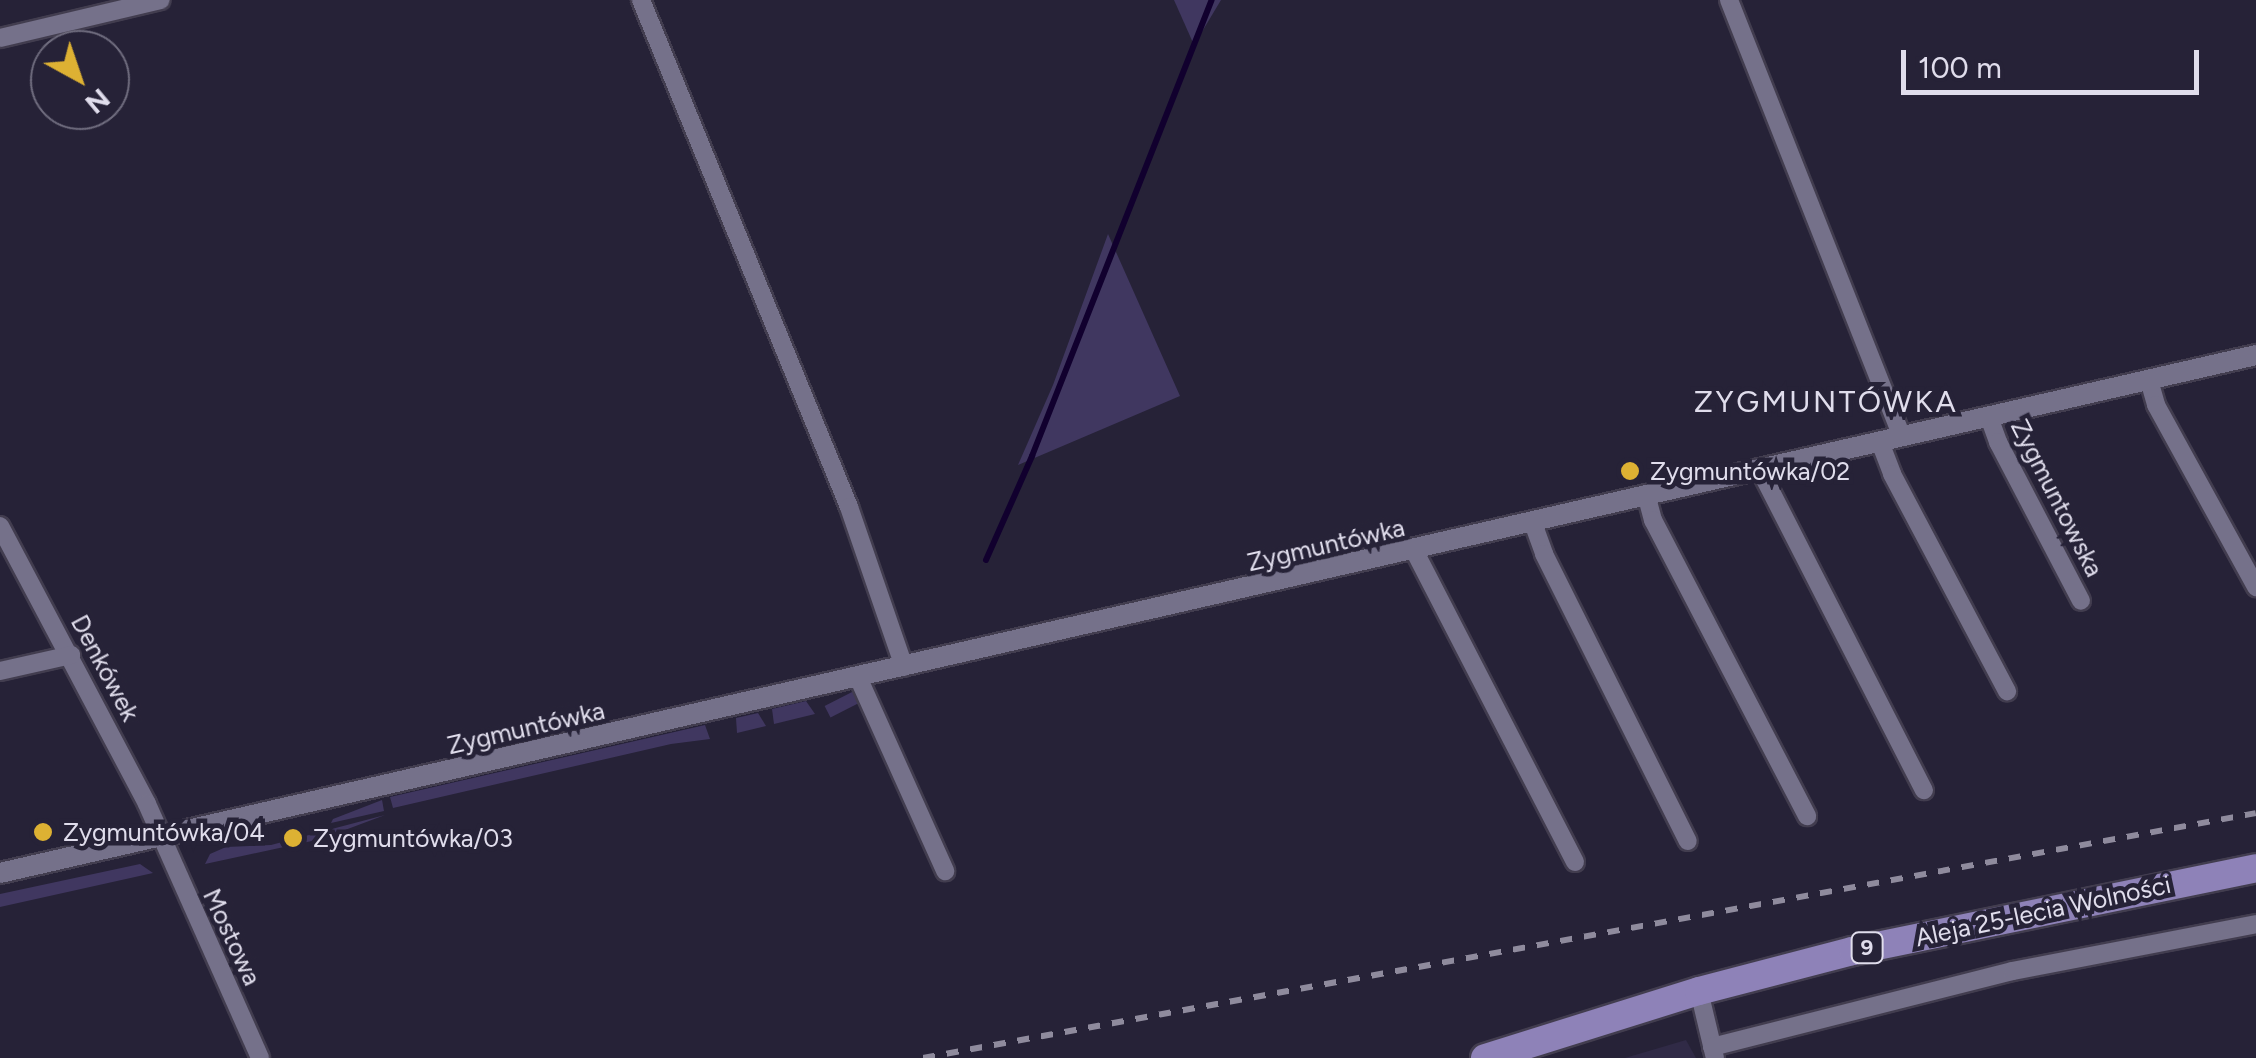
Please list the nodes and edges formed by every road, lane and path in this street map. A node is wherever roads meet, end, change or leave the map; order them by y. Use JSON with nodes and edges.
{"nodes":[{"id":1,"x":161,"y":0,"type":"edge"},
{"id":2,"x":642,"y":0,"type":"edge"},
{"id":3,"x":1728,"y":0,"type":"edge"},
{"id":4,"x":0,"y":38,"type":"edge"},
{"id":5,"x":2256,"y":355,"type":"edge"},
{"id":6,"x":2149,"y":380,"type":"junction"},
{"id":7,"x":1989,"y":416,"type":"junction"},
{"id":8,"x":1902,"y":437,"type":"junction"},
{"id":9,"x":1880,"y":442,"type":"junction"},
{"id":10,"x":1759,"y":468,"type":"junction"},
{"id":11,"x":1646,"y":494,"type":"junction"},
{"id":12,"x":1534,"y":523,"type":"junction"},
{"id":13,"x":0,"y":526,"type":"edge"},
{"id":14,"x":1414,"y":550,"type":"junction"},
{"id":15,"x":2256,"y":587,"type":"edge"},
{"id":16,"x":2081,"y":601,"type":"dead end"},
{"id":17,"x":70,"y":655,"type":"junction"},
{"id":18,"x":904,"y":667,"type":"junction"},
{"id":19,"x":0,"y":671,"type":"edge"},
{"id":20,"x":858,"y":677,"type":"junction"},
{"id":21,"x":2008,"y":690,"type":"dead end"},
{"id":22,"x":1924,"y":790,"type":"dead end"},
{"id":23,"x":1807,"y":816,"type":"dead end"},
{"id":24,"x":160,"y":836,"type":"junction"},
{"id":25,"x":1688,"y":841,"type":"dead end"},
{"id":26,"x":1575,"y":862,"type":"dead end"},
{"id":27,"x":2256,"y":868,"type":"edge"},
{"id":28,"x":945,"y":871,"type":"dead end"},
{"id":29,"x":0,"y":873,"type":"edge"},
{"id":30,"x":2256,"y":924,"type":"edge"},
{"id":31,"x":1700,"y":990,"type":"junction"},
{"id":32,"x":1714,"y":1052,"type":"edge"},
{"id":33,"x":260,"y":1058,"type":"edge"},
{"id":34,"x":1485,"y":1058,"type":"edge"}],
"edges":[{"from":1,"to":4,"type":"street"},
{"from":2,"to":18,"type":"street"},
{"from":3,"to":8,"type":"street"},
{"from":5,"to":6,"type":"street","name":"Zygmuntówka"},
{"from":6,"to":7,"type":"street","name":"Zygmuntówka"},
{"from":6,"to":15,"type":"street"},
{"from":7,"to":8,"type":"street","name":"Zygmuntówka"},
{"from":7,"to":16,"type":"street","name":"Zygmuntowska"},
{"from":8,"to":9,"type":"street","name":"Zygmuntówka"},
{"from":9,"to":10,"type":"street","name":"Zygmuntówka"},
{"from":9,"to":21,"type":"street"},
{"from":10,"to":11,"type":"street","name":"Zygmuntówka"},
{"from":10,"to":22,"type":"street"},
{"from":11,"to":12,"type":"street","name":"Zygmuntówka"},
{"from":11,"to":23,"type":"street"},
{"from":12,"to":14,"type":"street","name":"Zygmuntówka"},
{"from":12,"to":25,"type":"street"},
{"from":13,"to":17,"type":"street","name":"Denkówek"},
{"from":14,"to":18,"type":"street","name":"Zygmuntówka"},
{"from":14,"to":26,"type":"street"},
{"from":17,"to":19,"type":"street"},
{"from":17,"to":24,"type":"street","name":"Denkówek"},
{"from":18,"to":20,"type":"street","name":"Zygmuntówka"},
{"from":20,"to":24,"type":"street","name":"Zygmuntówka"},
{"from":20,"to":28,"type":"street"},
{"from":24,"to":29,"type":"street","name":"Zygmuntówka"},
{"from":24,"to":33,"type":"street","name":"Mostowa"},
{"from":27,"to":31,"type":"main road","name":"Aleja 25-lecia Wolności","number":"9"},
{"from":30,"to":32,"type":"street"},
{"from":31,"to":32,"type":"street"},
{"from":31,"to":34,"type":"main road","name":"Aleja 25-lecia Wolności","number":"9"}]}
